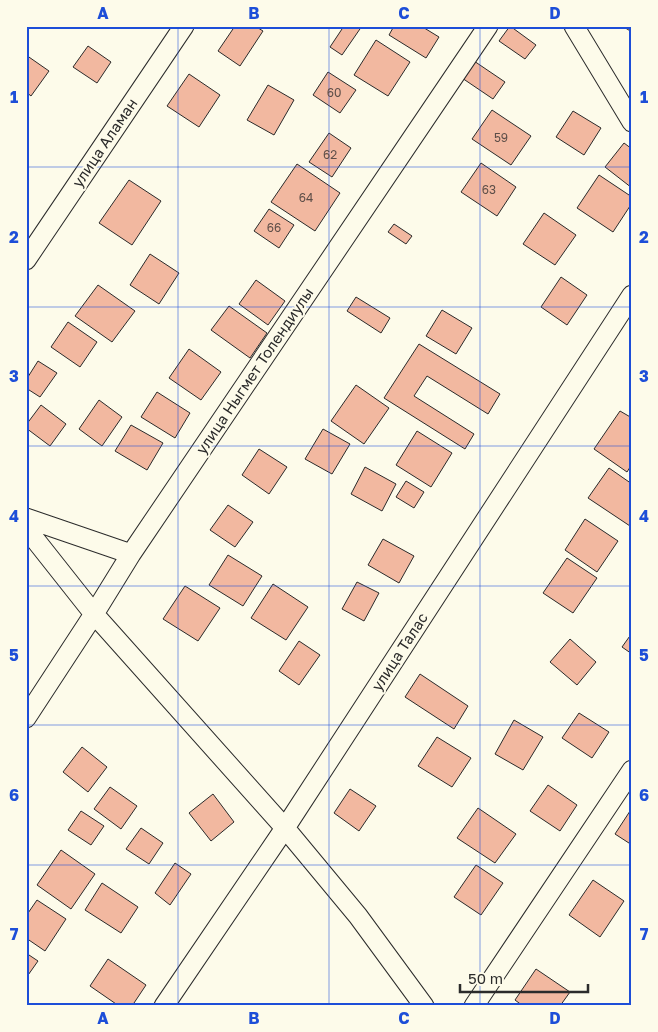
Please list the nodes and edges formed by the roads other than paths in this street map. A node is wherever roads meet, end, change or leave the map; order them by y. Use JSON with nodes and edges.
{"nodes":[{"id":1,"x":184,"y":26,"type":"edge"},
{"id":2,"x":488,"y":26,"type":"edge"},
{"id":3,"x":574,"y":26,"type":"edge"},
{"id":4,"x":632,"y":122,"type":"edge"},
{"id":5,"x":26,"y":260,"type":"edge"},
{"id":6,"x":632,"y":295,"type":"edge"},
{"id":7,"x":26,"y":518,"type":"edge"},
{"id":8,"x":26,"y":528,"type":"edge"},
{"id":9,"x":131,"y":554,"type":"junction"},
{"id":10,"x":94,"y":614,"type":"junction"},
{"id":11,"x":26,"y":718,"type":"edge"},
{"id":12,"x":632,"y":770,"type":"edge"},
{"id":13,"x":285,"y":828,"type":"junction"},
{"id":14,"x":164,"y":1006,"type":"edge"},
{"id":15,"x":424,"y":1006,"type":"edge"},
{"id":16,"x":474,"y":1006,"type":"edge"}],
"edges":[{"from":1,"to":5,"type":"street","name":"улица Аламан"},
{"from":2,"to":9,"type":"street","name":"улица Ныгмет Толендиулы"},
{"from":3,"to":4,"type":"street"},
{"from":6,"to":13,"type":"street","name":"улица Талас"},
{"from":7,"to":9,"type":"street"},
{"from":8,"to":10,"type":"street"},
{"from":9,"to":10,"type":"street","name":"улица Ныгмет Толендиулы"},
{"from":10,"to":11,"type":"street","name":"улица Ныгмет Толендиулы"},
{"from":10,"to":13,"type":"street"},
{"from":12,"to":16,"type":"street"},
{"from":13,"to":14,"type":"street","name":"улица Талас"},
{"from":13,"to":15,"type":"street"}]}
